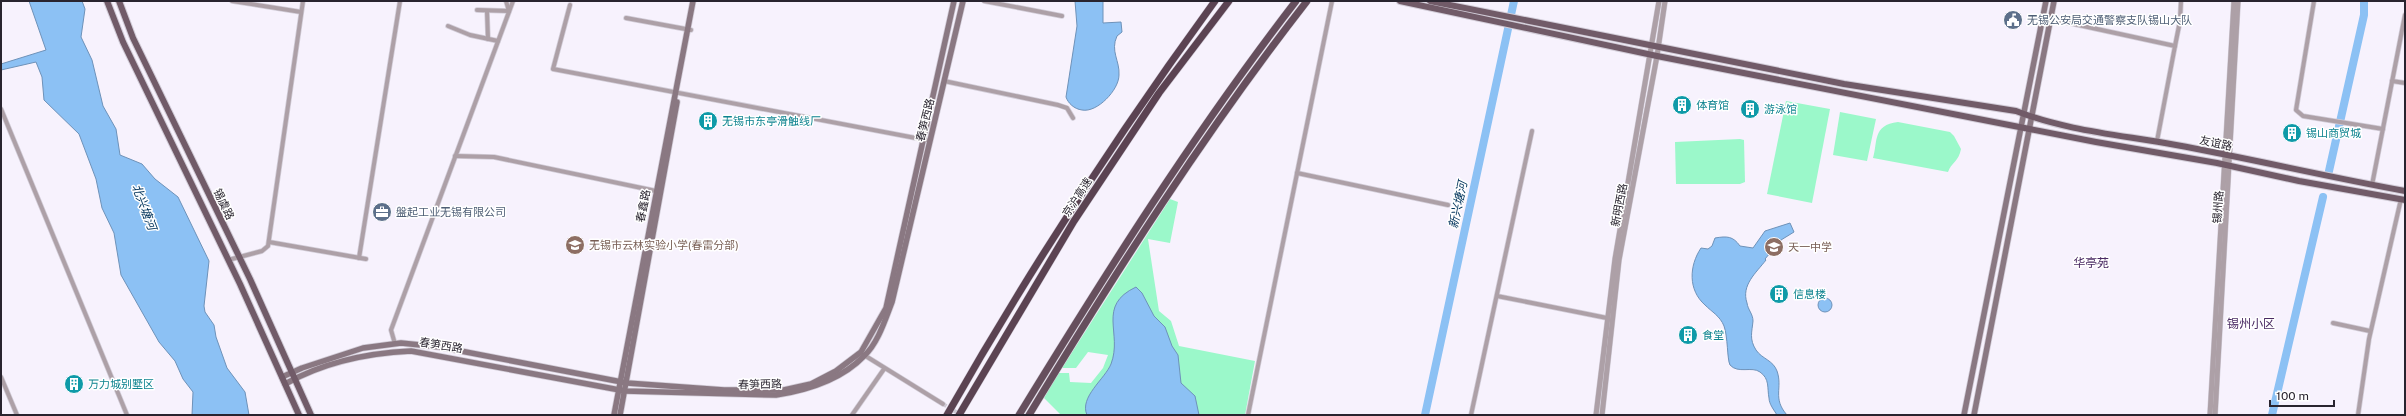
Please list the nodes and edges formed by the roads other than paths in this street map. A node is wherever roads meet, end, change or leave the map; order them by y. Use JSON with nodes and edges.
{"nodes":[{"id":1,"x":107,"y":1,"type":"edge"},
{"id":2,"x":119,"y":1,"type":"edge"},
{"id":3,"x":232,"y":1,"type":"edge"},
{"id":4,"x":303,"y":1,"type":"edge"},
{"id":5,"x":400,"y":1,"type":"edge"},
{"id":6,"x":506,"y":1,"type":"edge"},
{"id":7,"x":513,"y":1,"type":"edge"},
{"id":8,"x":693,"y":1,"type":"edge"},
{"id":9,"x":696,"y":1,"type":"edge"},
{"id":10,"x":954,"y":1,"type":"edge"},
{"id":11,"x":963,"y":1,"type":"edge"},
{"id":12,"x":984,"y":1,"type":"edge"},
{"id":13,"x":1215,"y":1,"type":"edge"},
{"id":14,"x":1229,"y":1,"type":"edge"},
{"id":15,"x":1307,"y":1,"type":"edge"},
{"id":16,"x":1332,"y":1,"type":"edge"},
{"id":17,"x":1400,"y":1,"type":"edge"},
{"id":18,"x":1430,"y":1,"type":"edge"},
{"id":19,"x":1659,"y":1,"type":"edge"},
{"id":20,"x":1665,"y":1,"type":"edge"},
{"id":21,"x":2046,"y":1,"type":"edge"},
{"id":22,"x":2054,"y":1,"type":"edge"},
{"id":23,"x":2180,"y":1,"type":"edge"},
{"id":24,"x":2234,"y":1,"type":"edge"},
{"id":25,"x":2238,"y":1,"type":"edge"},
{"id":26,"x":2314,"y":1,"type":"edge"},
{"id":27,"x":999,"y":2,"type":"edge"},
{"id":28,"x":1294,"y":3,"type":"edge"},
{"id":29,"x":570,"y":5,"type":"dead end"},
{"id":30,"x":477,"y":10,"type":"dead end"},
{"id":31,"x":487,"y":11,"type":"junction"},
{"id":32,"x":509,"y":11,"type":"junction"},
{"id":33,"x":301,"y":12,"type":"junction"},
{"id":34,"x":2405,"y":15,"type":"edge"},
{"id":35,"x":1062,"y":16,"type":"dead end"},
{"id":36,"x":626,"y":18,"type":"dead end"},
{"id":37,"x":2051,"y":19,"type":"junction"},
{"id":38,"x":448,"y":26,"type":"dead end"},
{"id":39,"x":689,"y":29,"type":"junction"},
{"id":40,"x":2403,"y":33,"type":"edge"},
{"id":41,"x":488,"y":39,"type":"junction"},
{"id":42,"x":498,"y":41,"type":"junction"},
{"id":43,"x":1655,"y":45,"type":"junction"},
{"id":44,"x":2175,"y":46,"type":"junction"},
{"id":45,"x":1654,"y":55,"type":"junction"},
{"id":46,"x":944,"y":81,"type":"junction"},
{"id":47,"x":2392,"y":81,"type":"junction"},
{"id":48,"x":2405,"y":83,"type":"edge"},
{"id":49,"x":677,"y":92,"type":"junction"},
{"id":50,"x":1,"y":108,"type":"edge"},
{"id":51,"x":2022,"y":114,"type":"junction"},
{"id":52,"x":2031,"y":117,"type":"junction"},
{"id":53,"x":1073,"y":118,"type":"dead end"},
{"id":54,"x":2020,"y":125,"type":"junction"},
{"id":55,"x":2029,"y":127,"type":"junction"},
{"id":56,"x":2383,"y":129,"type":"junction"},
{"id":57,"x":1532,"y":131,"type":"dead end"},
{"id":58,"x":923,"y":139,"type":"junction"},
{"id":59,"x":930,"y":141,"type":"junction"},
{"id":60,"x":2157,"y":141,"type":"junction"},
{"id":61,"x":2227,"y":155,"type":"junction"},
{"id":62,"x":455,"y":156,"type":"junction"},
{"id":63,"x":2227,"y":166,"type":"junction"},
{"id":64,"x":1297,"y":174,"type":"junction"},
{"id":65,"x":2372,"y":185,"type":"junction"},
{"id":66,"x":656,"y":191,"type":"junction"},
{"id":67,"x":2405,"y":191,"type":"edge"},
{"id":68,"x":2403,"y":199,"type":"edge"},
{"id":69,"x":1448,"y":205,"type":"dead end"},
{"id":70,"x":269,"y":242,"type":"junction"},
{"id":71,"x":239,"y":257,"type":"junction"},
{"id":72,"x":359,"y":258,"type":"junction"},
{"id":73,"x":366,"y":259,"type":"dead end"},
{"id":74,"x":228,"y":260,"type":"junction"},
{"id":75,"x":1497,"y":296,"type":"junction"},
{"id":76,"x":1607,"y":318,"type":"junction"},
{"id":77,"x":2333,"y":324,"type":"dead end"},
{"id":78,"x":2370,"y":331,"type":"junction"},
{"id":79,"x":395,"y":344,"type":"junction"},
{"id":80,"x":863,"y":354,"type":"junction"},
{"id":81,"x":884,"y":369,"type":"junction"},
{"id":82,"x":292,"y":372,"type":"junction"},
{"id":83,"x":1,"y":377,"type":"edge"},
{"id":84,"x":282,"y":377,"type":"junction"},
{"id":85,"x":294,"y":379,"type":"junction"},
{"id":86,"x":624,"y":383,"type":"junction"},
{"id":87,"x":285,"y":384,"type":"junction"},
{"id":88,"x":623,"y":390,"type":"junction"},
{"id":89,"x":943,"y":404,"type":"tunnel mouth"},
{"id":90,"x":17,"y":415,"type":"edge"},
{"id":91,"x":127,"y":415,"type":"edge"},
{"id":92,"x":299,"y":415,"type":"edge"},
{"id":93,"x":311,"y":415,"type":"edge"},
{"id":94,"x":614,"y":415,"type":"edge"},
{"id":95,"x":620,"y":415,"type":"edge"},
{"id":96,"x":852,"y":415,"type":"edge"},
{"id":97,"x":947,"y":415,"type":"edge"},
{"id":98,"x":959,"y":415,"type":"edge"},
{"id":99,"x":1019,"y":415,"type":"edge"},
{"id":100,"x":1029,"y":415,"type":"edge"},
{"id":101,"x":1248,"y":415,"type":"edge"},
{"id":102,"x":1471,"y":415,"type":"edge"},
{"id":103,"x":1596,"y":415,"type":"edge"},
{"id":104,"x":1602,"y":415,"type":"edge"},
{"id":105,"x":1964,"y":415,"type":"edge"},
{"id":106,"x":1974,"y":415,"type":"edge"},
{"id":107,"x":2210,"y":415,"type":"edge"},
{"id":108,"x":2215,"y":415,"type":"edge"},
{"id":109,"x":2358,"y":415,"type":"edge"}],
"edges":[{"from":1,"to":74,"type":"main road","name":"锡虞路"},
{"from":2,"to":71,"type":"main road","name":"锡虞路"},
{"from":3,"to":33,"type":"street"},
{"from":4,"to":33,"type":"street"},
{"from":5,"to":72,"type":"street"},
{"from":6,"to":32,"type":"street"},
{"from":7,"to":32,"type":"street"},
{"from":8,"to":39,"type":"main road","name":"春鑫路"},
{"from":9,"to":39,"type":"main road","name":"春鑫路"},
{"from":10,"to":58,"type":"main road","name":"春笋西路"},
{"from":11,"to":46,"type":"main road","name":"春笋西路"},
{"from":12,"to":27,"type":"street"},
{"from":13,"to":97,"type":"highway","name":"京沪高速"},
{"from":14,"to":98,"type":"highway","name":"京沪高速"},
{"from":15,"to":100,"type":"highway"},
{"from":16,"to":64,"type":"street"},
{"from":17,"to":45,"type":"main road","name":"友谊路"},
{"from":18,"to":43,"type":"main road","name":"友谊路"},
{"from":19,"to":43,"type":"street","name":"新明西路"},
{"from":20,"to":43,"type":"street","name":"新明西路"},
{"from":21,"to":51,"type":"main road"},
{"from":22,"to":37,"type":"main road"},
{"from":23,"to":44,"type":"street"},
{"from":24,"to":61,"type":"street","name":"锡州路"},
{"from":25,"to":61,"type":"street","name":"锡州路"},
{"from":26,"to":56,"type":"street"},
{"from":27,"to":35,"type":"street"},
{"from":28,"to":99,"type":"highway"},
{"from":29,"to":49,"type":"street"},
{"from":30,"to":31,"type":"street"},
{"from":31,"to":32,"type":"street"},
{"from":31,"to":41,"type":"street"},
{"from":32,"to":42,"type":"street"},
{"from":33,"to":70,"type":"street"},
{"from":34,"to":40,"type":"street"},
{"from":36,"to":39,"type":"street"},
{"from":37,"to":44,"type":"street"},
{"from":37,"to":52,"type":"main road"},
{"from":38,"to":41,"type":"street"},
{"from":39,"to":49,"type":"main road","name":"春鑫路"},
{"from":40,"to":47,"type":"street"},
{"from":41,"to":42,"type":"street"},
{"from":42,"to":62,"type":"street"},
{"from":43,"to":45,"type":"street","name":"新明西路"},
{"from":43,"to":51,"type":"main road","name":"友谊路"},
{"from":44,"to":60,"type":"street"},
{"from":45,"to":54,"type":"main road","name":"友谊路"},
{"from":45,"to":76,"type":"street","name":"新明西路"},
{"from":45,"to":104,"type":"street","name":"新明西路"},
{"from":46,"to":53,"type":"street"},
{"from":46,"to":59,"type":"main road","name":"春笋西路"},
{"from":47,"to":48,"type":"street"},
{"from":47,"to":56,"type":"street"},
{"from":49,"to":58,"type":"street"},
{"from":49,"to":66,"type":"main road","name":"春鑫路"},
{"from":49,"to":86,"type":"main road","name":"春鑫路"},
{"from":50,"to":91,"type":"street"},
{"from":51,"to":52,"type":"main road","name":"友谊路"},
{"from":51,"to":54,"type":"main road"},
{"from":52,"to":55,"type":"main road"},
{"from":52,"to":60,"type":"main road","name":"友谊路"},
{"from":54,"to":55,"type":"main road","name":"友谊路"},
{"from":54,"to":105,"type":"main road"},
{"from":55,"to":63,"type":"main road","name":"友谊路"},
{"from":55,"to":106,"type":"main road"},
{"from":56,"to":65,"type":"street"},
{"from":57,"to":75,"type":"street"},
{"from":58,"to":59,"type":"street"},
{"from":58,"to":80,"type":"main road","name":"春笋西路"},
{"from":59,"to":80,"type":"main road","name":"春笋西路"},
{"from":60,"to":61,"type":"main road","name":"友谊路"},
{"from":61,"to":63,"type":"street","name":"锡州路"},
{"from":61,"to":65,"type":"main road","name":"友谊路"},
{"from":62,"to":66,"type":"street"},
{"from":62,"to":79,"type":"street"},
{"from":63,"to":68,"type":"main road","name":"友谊路"},
{"from":63,"to":107,"type":"street","name":"锡州路"},
{"from":63,"to":108,"type":"street","name":"锡州路"},
{"from":64,"to":69,"type":"street"},
{"from":64,"to":101,"type":"street"},
{"from":65,"to":67,"type":"main road","name":"友谊路"},
{"from":66,"to":86,"type":"main road","name":"春鑫路"},
{"from":68,"to":78,"type":"street"},
{"from":70,"to":71,"type":"street"},
{"from":70,"to":72,"type":"street"},
{"from":71,"to":74,"type":"street"},
{"from":71,"to":82,"type":"main road","name":"锡虞路"},
{"from":72,"to":73,"type":"street"},
{"from":74,"to":84,"type":"main road","name":"锡虞路"},
{"from":75,"to":76,"type":"street"},
{"from":75,"to":102,"type":"street"},
{"from":76,"to":103,"type":"street","name":"新明西路"},
{"from":77,"to":78,"type":"street"},
{"from":78,"to":109,"type":"street"},
{"from":79,"to":82,"type":"main road","name":"春笋西路"},
{"from":79,"to":86,"type":"main road","name":"春笋西路"},
{"from":80,"to":81,"type":"street"},
{"from":80,"to":86,"type":"main road","name":"春笋西路"},
{"from":80,"to":88,"type":"main road","name":"春笋西路"},
{"from":81,"to":89,"type":"street"},
{"from":81,"to":96,"type":"street"},
{"from":82,"to":84,"type":"main road","name":"春笋西路"},
{"from":82,"to":85,"type":"main road","name":"锡虞路"},
{"from":83,"to":90,"type":"street"},
{"from":84,"to":87,"type":"main road","name":"锡虞路"},
{"from":85,"to":87,"type":"main road","name":"春笋西路"},
{"from":85,"to":88,"type":"main road","name":"春笋西路"},
{"from":85,"to":93,"type":"main road","name":"锡虞路"},
{"from":86,"to":88,"type":"main road","name":"春鑫路"},
{"from":87,"to":92,"type":"main road","name":"锡虞路"},
{"from":88,"to":94,"type":"main road","name":"春鑫路"},
{"from":88,"to":95,"type":"main road","name":"春鑫路"}]}
